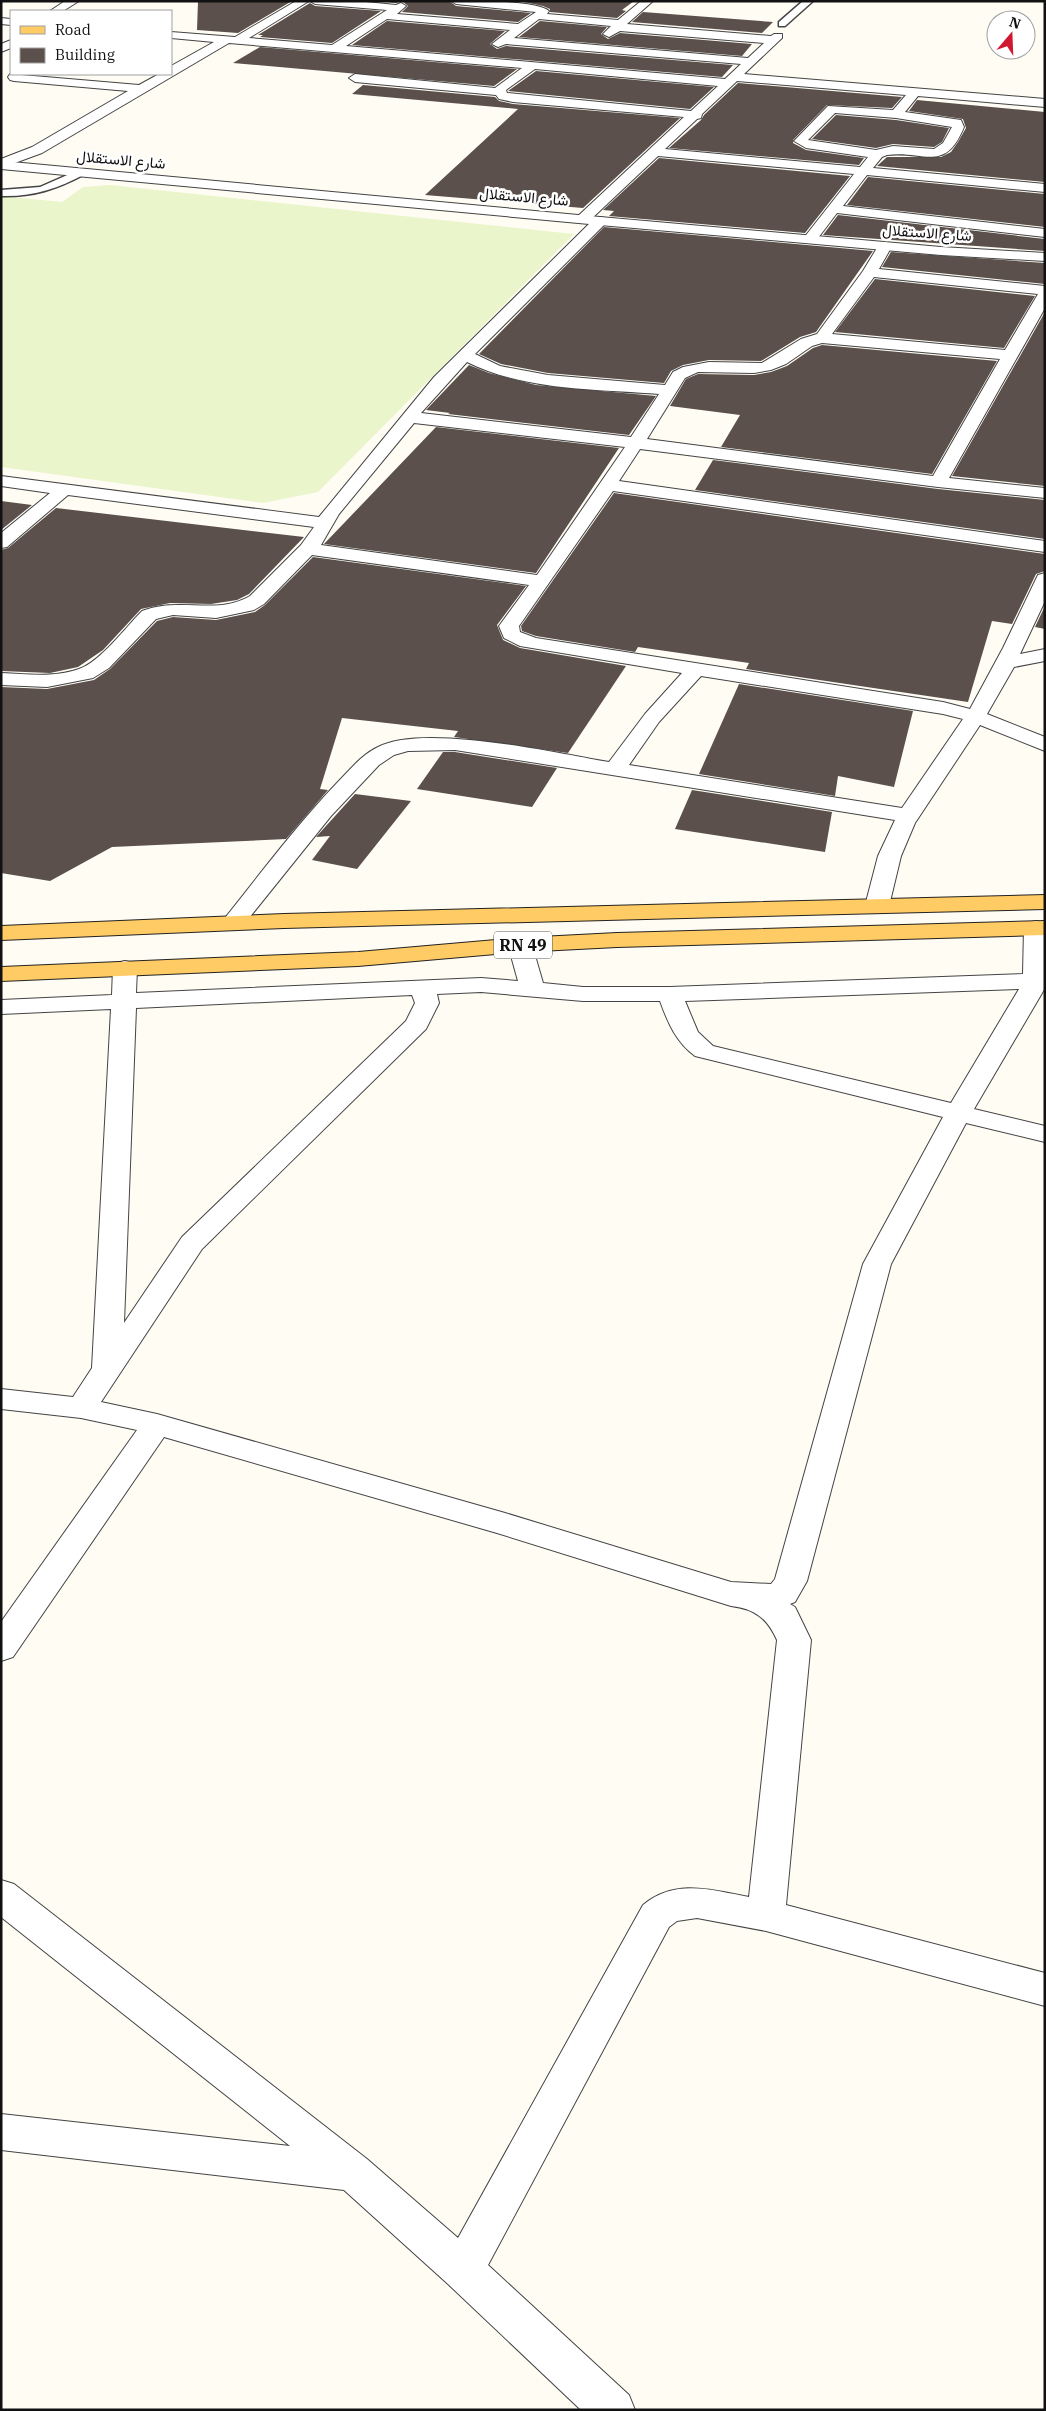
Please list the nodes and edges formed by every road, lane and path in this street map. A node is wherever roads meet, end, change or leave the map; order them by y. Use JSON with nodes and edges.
{"nodes":[{"id":1,"x":74,"y":1,"type":"edge"},
{"id":2,"x":304,"y":1,"type":"edge"},
{"id":3,"x":314,"y":1,"type":"edge"},
{"id":4,"x":408,"y":1,"type":"edge"},
{"id":5,"x":456,"y":1,"type":"edge"},
{"id":6,"x":648,"y":1,"type":"edge"},
{"id":7,"x":809,"y":1,"type":"edge"},
{"id":8,"x":398,"y":8,"type":"junction"},
{"id":9,"x":538,"y":8,"type":"edge"},
{"id":10,"x":57,"y":10,"type":"edge"},
{"id":11,"x":386,"y":16,"type":"junction"},
{"id":12,"x":618,"y":25,"type":"junction"},
{"id":13,"x":520,"y":28,"type":"junction"},
{"id":14,"x":778,"y":33,"type":"junction"},
{"id":15,"x":172,"y":35,"type":"edge"},
{"id":16,"x":231,"y":40,"type":"junction"},
{"id":17,"x":504,"y":40,"type":"junction"},
{"id":18,"x":334,"y":48,"type":"junction"},
{"id":19,"x":591,"y":48,"type":"junction"},
{"id":20,"x":478,"y":60,"type":"junction"},
{"id":21,"x":752,"y":62,"type":"junction"},
{"id":22,"x":533,"y":64,"type":"junction"},
{"id":23,"x":566,"y":67,"type":"junction"},
{"id":24,"x":172,"y":70,"type":"edge"},
{"id":25,"x":165,"y":75,"type":"edge"},
{"id":26,"x":14,"y":77,"type":"dead end"},
{"id":27,"x":355,"y":78,"type":"dead end"},
{"id":28,"x":733,"y":80,"type":"junction"},
{"id":29,"x":140,"y":89,"type":"junction"},
{"id":30,"x":500,"y":92,"type":"junction"},
{"id":31,"x":915,"y":92,"type":"junction"},
{"id":32,"x":1045,"y":103,"type":"edge"},
{"id":33,"x":697,"y":114,"type":"junction"},
{"id":34,"x":896,"y":114,"type":"junction"},
{"id":35,"x":656,"y":152,"type":"junction"},
{"id":36,"x":877,"y":154,"type":"junction"},
{"id":37,"x":1,"y":164,"type":"edge"},
{"id":38,"x":81,"y":172,"type":"junction"},
{"id":39,"x":864,"y":172,"type":"junction"},
{"id":40,"x":1045,"y":188,"type":"edge"},
{"id":41,"x":1,"y":193,"type":"edge"},
{"id":42,"x":835,"y":209,"type":"junction"},
{"id":43,"x":591,"y":220,"type":"junction"},
{"id":44,"x":1045,"y":233,"type":"edge"},
{"id":45,"x":1045,"y":238,"type":"edge"},
{"id":46,"x":810,"y":239,"type":"junction"},
{"id":47,"x":885,"y":246,"type":"junction"},
{"id":48,"x":1039,"y":256,"type":"edge"},
{"id":49,"x":870,"y":272,"type":"junction"},
{"id":50,"x":1045,"y":292,"type":"edge"},
{"id":51,"x":822,"y":338,"type":"junction"},
{"id":52,"x":465,"y":355,"type":"junction"},
{"id":53,"x":1011,"y":355,"type":"junction"},
{"id":54,"x":670,"y":390,"type":"junction"},
{"id":55,"x":409,"y":416,"type":"junction"},
{"id":56,"x":637,"y":443,"type":"junction"},
{"id":57,"x":1,"y":481,"type":"edge"},
{"id":58,"x":938,"y":482,"type":"junction"},
{"id":59,"x":608,"y":485,"type":"junction"},
{"id":60,"x":65,"y":490,"type":"junction"},
{"id":61,"x":1045,"y":493,"type":"edge"},
{"id":62,"x":324,"y":523,"type":"junction"},
{"id":63,"x":1,"y":543,"type":"edge"},
{"id":64,"x":1045,"y":546,"type":"edge"},
{"id":65,"x":308,"y":549,"type":"junction"},
{"id":66,"x":1045,"y":579,"type":"edge"},
{"id":67,"x":542,"y":581,"type":"junction"},
{"id":68,"x":1045,"y":655,"type":"edge"},
{"id":69,"x":1008,"y":662,"type":"junction"},
{"id":70,"x":697,"y":668,"type":"junction"},
{"id":71,"x":1,"y":679,"type":"edge"},
{"id":72,"x":976,"y":715,"type":"junction"},
{"id":73,"x":1045,"y":745,"type":"edge"},
{"id":74,"x":615,"y":769,"type":"junction"},
{"id":75,"x":909,"y":816,"type":"junction"},
{"id":76,"x":1045,"y":902,"type":"edge"},
{"id":77,"x":877,"y":906,"type":"junction"},
{"id":78,"x":233,"y":923,"type":"junction"},
{"id":79,"x":1040,"y":928,"type":"edge"},
{"id":80,"x":1,"y":933,"type":"edge"},
{"id":81,"x":520,"y":945,"type":"junction"},
{"id":82,"x":125,"y":968,"type":"junction"},
{"id":83,"x":1,"y":974,"type":"edge"},
{"id":84,"x":1040,"y":981,"type":"edge"},
{"id":85,"x":422,"y":986,"type":"junction"},
{"id":86,"x":533,"y":989,"type":"junction"},
{"id":87,"x":670,"y":994,"type":"junction"},
{"id":88,"x":125,"y":1000,"type":"junction"},
{"id":89,"x":1,"y":1007,"type":"edge"},
{"id":90,"x":959,"y":1112,"type":"junction"},
{"id":91,"x":1045,"y":1134,"type":"edge"},
{"id":92,"x":107,"y":1368,"type":"junction"},
{"id":93,"x":1,"y":1399,"type":"edge"},
{"id":94,"x":81,"y":1408,"type":"junction"},
{"id":95,"x":158,"y":1424,"type":"junction"},
{"id":96,"x":757,"y":1598,"type":"junction"},
{"id":97,"x":1,"y":1648,"type":"edge"},
{"id":98,"x":1,"y":1895,"type":"edge"},
{"id":99,"x":766,"y":1915,"type":"junction"},
{"id":100,"x":1045,"y":1990,"type":"edge"},
{"id":101,"x":1,"y":2132,"type":"edge"},
{"id":102,"x":353,"y":2172,"type":"junction"},
{"id":103,"x":464,"y":2270,"type":"junction"},
{"id":104,"x":613,"y":2410,"type":"edge"}],
"edges":[{"from":1,"to":10,"type":"street"},
{"from":2,"to":16,"type":"street"},
{"from":3,"to":8,"type":"street"},
{"from":4,"to":8,"type":"street"},
{"from":5,"to":9,"type":"street"},
{"from":6,"to":12,"type":"street"},
{"from":7,"to":14,"type":"lane"},
{"from":8,"to":11,"type":"street"},
{"from":9,"to":12,"type":"street"},
{"from":9,"to":13,"type":"street"},
{"from":11,"to":13,"type":"street"},
{"from":11,"to":18,"type":"street"},
{"from":12,"to":14,"type":"street"},
{"from":12,"to":19,"type":"street"},
{"from":13,"to":17,"type":"street"},
{"from":14,"to":21,"type":"street"},
{"from":15,"to":16,"type":"street"},
{"from":16,"to":18,"type":"street"},
{"from":16,"to":24,"type":"street"},
{"from":17,"to":19,"type":"street"},
{"from":17,"to":20,"type":"street"},
{"from":18,"to":20,"type":"street"},
{"from":19,"to":21,"type":"street"},
{"from":19,"to":23,"type":"street"},
{"from":20,"to":22,"type":"street"},
{"from":21,"to":28,"type":"street"},
{"from":22,"to":23,"type":"street"},
{"from":22,"to":30,"type":"street"},
{"from":23,"to":28,"type":"street"},
{"from":25,"to":29,"type":"street"},
{"from":26,"to":29,"type":"street"},
{"from":27,"to":30,"type":"street"},
{"from":28,"to":31,"type":"street"},
{"from":28,"to":33,"type":"street"},
{"from":29,"to":37,"type":"street"},
{"from":30,"to":33,"type":"street"},
{"from":31,"to":32,"type":"street"},
{"from":31,"to":34,"type":"street"},
{"from":33,"to":35,"type":"street"},
{"from":34,"to":36,"type":"street"},
{"from":34,"to":36,"type":"street"},
{"from":35,"to":39,"type":"street"},
{"from":35,"to":43,"type":"street"},
{"from":36,"to":39,"type":"street"},
{"from":37,"to":38,"type":"street","name":"شارع الاستقلال"},
{"from":38,"to":41,"type":"lane"},
{"from":38,"to":43,"type":"street","name":"شارع الاستقلال"},
{"from":39,"to":40,"type":"street"},
{"from":39,"to":42,"type":"street"},
{"from":42,"to":44,"type":"street"},
{"from":42,"to":46,"type":"street"},
{"from":43,"to":46,"type":"street","name":"شارع الاستقلال"},
{"from":43,"to":52,"type":"street"},
{"from":45,"to":48,"type":"street"},
{"from":46,"to":47,"type":"street","name":"شارع الاستقلال"},
{"from":47,"to":48,"type":"street","name":"شارع الاستقلال"},
{"from":47,"to":49,"type":"street"},
{"from":49,"to":50,"type":"street"},
{"from":49,"to":51,"type":"street"},
{"from":50,"to":53,"type":"street"},
{"from":51,"to":53,"type":"street"},
{"from":51,"to":54,"type":"street"},
{"from":52,"to":54,"type":"street"},
{"from":52,"to":55,"type":"street"},
{"from":53,"to":58,"type":"street"},
{"from":54,"to":56,"type":"street"},
{"from":55,"to":56,"type":"street"},
{"from":55,"to":62,"type":"street"},
{"from":56,"to":58,"type":"street"},
{"from":56,"to":59,"type":"street"},
{"from":57,"to":60,"type":"street"},
{"from":58,"to":61,"type":"street"},
{"from":59,"to":64,"type":"street"},
{"from":59,"to":67,"type":"street"},
{"from":60,"to":62,"type":"street"},
{"from":60,"to":63,"type":"street"},
{"from":62,"to":65,"type":"street"},
{"from":65,"to":67,"type":"street"},
{"from":65,"to":71,"type":"street"},
{"from":66,"to":69,"type":"street"},
{"from":67,"to":70,"type":"street"},
{"from":68,"to":69,"type":"street"},
{"from":69,"to":72,"type":"street"},
{"from":70,"to":72,"type":"street"},
{"from":70,"to":74,"type":"street"},
{"from":72,"to":73,"type":"street"},
{"from":72,"to":75,"type":"street"},
{"from":74,"to":75,"type":"street"},
{"from":74,"to":78,"type":"street"},
{"from":75,"to":77,"type":"street"},
{"from":76,"to":77,"type":"main road","number":"RN 49"},
{"from":77,"to":78,"type":"main road","number":"RN 49"},
{"from":78,"to":80,"type":"main road","number":"RN 49"},
{"from":79,"to":81,"type":"main road","number":"RN 49"},
{"from":79,"to":84,"type":"street"},
{"from":81,"to":82,"type":"main road","number":"RN 49"},
{"from":81,"to":86,"type":"street"},
{"from":82,"to":83,"type":"main road","number":"RN 49"},
{"from":82,"to":88,"type":"street"},
{"from":84,"to":87,"type":"street"},
{"from":84,"to":90,"type":"street"},
{"from":85,"to":86,"type":"street"},
{"from":85,"to":88,"type":"street"},
{"from":85,"to":92,"type":"street"},
{"from":86,"to":87,"type":"street"},
{"from":87,"to":90,"type":"street"},
{"from":88,"to":89,"type":"street"},
{"from":88,"to":92,"type":"street"},
{"from":90,"to":91,"type":"street"},
{"from":90,"to":96,"type":"street"},
{"from":92,"to":94,"type":"street"},
{"from":93,"to":94,"type":"street"},
{"from":94,"to":95,"type":"street"},
{"from":95,"to":96,"type":"street"},
{"from":95,"to":97,"type":"street"},
{"from":96,"to":99,"type":"street"},
{"from":98,"to":102,"type":"street"},
{"from":99,"to":100,"type":"street"},
{"from":99,"to":103,"type":"street"},
{"from":101,"to":102,"type":"street"},
{"from":102,"to":103,"type":"street"},
{"from":103,"to":104,"type":"street"}]}
